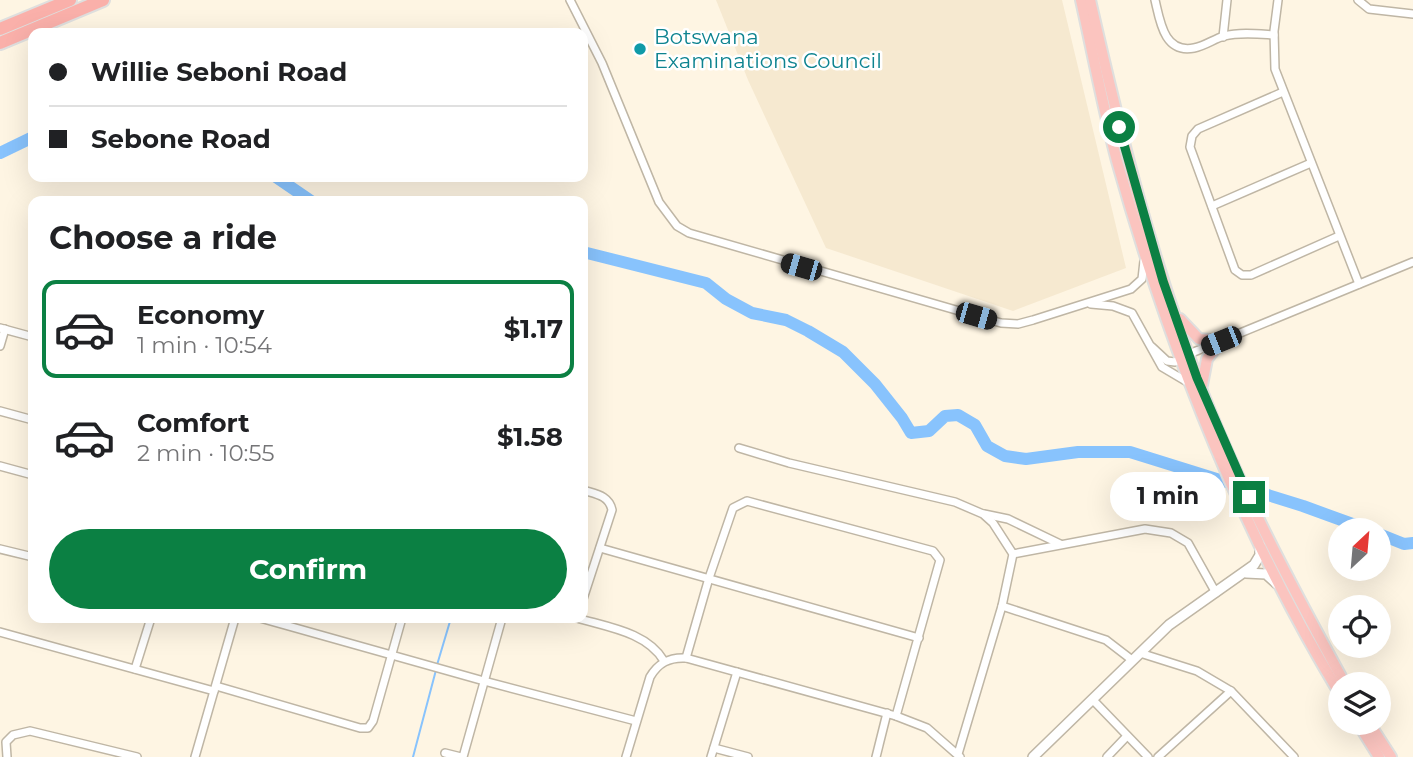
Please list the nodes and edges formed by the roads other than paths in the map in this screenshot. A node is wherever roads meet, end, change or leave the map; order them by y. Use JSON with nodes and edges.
{"nodes":[{"id":1,"x":70,"y":0,"type":"edge"},
{"id":2,"x":103,"y":0,"type":"edge"},
{"id":3,"x":570,"y":0,"type":"edge"},
{"id":4,"x":1082,"y":0,"type":"edge"},
{"id":5,"x":1090,"y":0,"type":"edge"},
{"id":6,"x":1155,"y":0,"type":"edge"},
{"id":7,"x":1227,"y":0,"type":"edge"},
{"id":8,"x":1278,"y":0,"type":"edge"},
{"id":9,"x":1358,"y":0,"type":"edge"},
{"id":10,"x":1413,"y":14,"type":"edge"},
{"id":11,"x":36,"y":28,"type":"edge"},
{"id":12,"x":584,"y":28,"type":"edge"},
{"id":13,"x":0,"y":29,"type":"edge"},
{"id":14,"x":28,"y":31,"type":"edge"},
{"id":15,"x":588,"y":35,"type":"edge"},
{"id":16,"x":1273,"y":35,"type":"junction"},
{"id":17,"x":1223,"y":37,"type":"junction"},
{"id":18,"x":0,"y":43,"type":"edge"},
{"id":19,"x":1283,"y":92,"type":"junction"},
{"id":20,"x":1311,"y":163,"type":"junction"},
{"id":21,"x":1212,"y":206,"type":"junction"},
{"id":22,"x":1339,"y":236,"type":"junction"},
{"id":23,"x":1144,"y":253,"type":"junction"},
{"id":24,"x":1413,"y":262,"type":"edge"},
{"id":25,"x":1359,"y":284,"type":"junction"},
{"id":26,"x":1084,"y":304,"type":"junction"},
{"id":27,"x":1174,"y":312,"type":"junction"},
{"id":28,"x":2,"y":328,"type":"edge"},
{"id":29,"x":28,"y":336,"type":"edge"},
{"id":30,"x":1221,"y":341,"type":"junction"},
{"id":31,"x":0,"y":346,"type":"edge"},
{"id":32,"x":1152,"y":347,"type":"junction"},
{"id":33,"x":1185,"y":357,"type":"junction"},
{"id":34,"x":1189,"y":383,"type":"junction"},
{"id":35,"x":1201,"y":388,"type":"junction"},
{"id":36,"x":0,"y":411,"type":"edge"},
{"id":37,"x":28,"y":419,"type":"edge"},
{"id":38,"x":1217,"y":438,"type":"junction"},
{"id":39,"x":738,"y":448,"type":"dead end"},
{"id":40,"x":0,"y":466,"type":"edge"},
{"id":41,"x":28,"y":474,"type":"edge"},
{"id":42,"x":588,"y":492,"type":"edge"},
{"id":43,"x":983,"y":514,"type":"junction"},
{"id":44,"x":1254,"y":519,"type":"junction"},
{"id":45,"x":1260,"y":544,"type":"junction"},
{"id":46,"x":1061,"y":545,"type":"junction"},
{"id":47,"x":600,"y":548,"type":"junction"},
{"id":48,"x":0,"y":549,"type":"edge"},
{"id":49,"x":1013,"y":554,"type":"junction"},
{"id":50,"x":28,"y":556,"type":"edge"},
{"id":51,"x":1245,"y":573,"type":"junction"},
{"id":52,"x":709,"y":578,"type":"junction"},
{"id":53,"x":588,"y":584,"type":"edge"},
{"id":54,"x":1284,"y":591,"type":"junction"},
{"id":55,"x":1216,"y":593,"type":"junction"},
{"id":56,"x":1002,"y":606,"type":"junction"},
{"id":57,"x":588,"y":621,"type":"edge"},
{"id":58,"x":149,"y":623,"type":"edge"},
{"id":59,"x":234,"y":623,"type":"edge"},
{"id":60,"x":278,"y":623,"type":"edge"},
{"id":61,"x":401,"y":623,"type":"edge"},
{"id":62,"x":501,"y":623,"type":"edge"},
{"id":63,"x":0,"y":632,"type":"edge"},
{"id":64,"x":919,"y":638,"type":"junction"},
{"id":65,"x":1140,"y":653,"type":"junction"},
{"id":66,"x":392,"y":655,"type":"junction"},
{"id":67,"x":686,"y":658,"type":"junction"},
{"id":68,"x":1132,"y":660,"type":"junction"},
{"id":69,"x":664,"y":661,"type":"junction"},
{"id":70,"x":135,"y":669,"type":"junction"},
{"id":71,"x":737,"y":672,"type":"junction"},
{"id":72,"x":1328,"y":672,"type":"edge"},
{"id":73,"x":1339,"y":672,"type":"edge"},
{"id":74,"x":484,"y":681,"type":"junction"},
{"id":75,"x":215,"y":688,"type":"junction"},
{"id":76,"x":1231,"y":691,"type":"junction"},
{"id":77,"x":1093,"y":700,"type":"junction"},
{"id":78,"x":887,"y":713,"type":"junction"},
{"id":79,"x":896,"y":716,"type":"junction"},
{"id":80,"x":636,"y":721,"type":"junction"},
{"id":81,"x":1365,"y":735,"type":"edge"},
{"id":82,"x":1377,"y":735,"type":"edge"},
{"id":83,"x":1127,"y":736,"type":"junction"},
{"id":84,"x":714,"y":748,"type":"junction"},
{"id":85,"x":445,"y":753,"type":"dead end"},
{"id":86,"x":116,"y":754,"type":"edge"},
{"id":87,"x":959,"y":756,"type":"edge"},
{"id":88,"x":7,"y":757,"type":"edge"},
{"id":89,"x":137,"y":757,"type":"edge"},
{"id":90,"x":195,"y":757,"type":"edge"},
{"id":91,"x":462,"y":757,"type":"edge"},
{"id":92,"x":626,"y":757,"type":"edge"},
{"id":93,"x":711,"y":757,"type":"edge"},
{"id":94,"x":748,"y":757,"type":"edge"},
{"id":95,"x":876,"y":757,"type":"edge"},
{"id":96,"x":1033,"y":757,"type":"edge"},
{"id":97,"x":1107,"y":757,"type":"edge"},
{"id":98,"x":1148,"y":757,"type":"edge"},
{"id":99,"x":1158,"y":757,"type":"edge"},
{"id":100,"x":1294,"y":757,"type":"edge"},
{"id":101,"x":1379,"y":757,"type":"edge"},
{"id":102,"x":1391,"y":757,"type":"edge"}],
"edges":[{"from":1,"to":13,"type":"highway"},
{"from":2,"to":11,"type":"highway"},
{"from":3,"to":12,"type":"street"},
{"from":4,"to":23,"type":"main road"},
{"from":5,"to":27,"type":"main road"},
{"from":6,"to":17,"type":"street"},
{"from":7,"to":17,"type":"street"},
{"from":8,"to":16,"type":"street"},
{"from":9,"to":10,"type":"street"},
{"from":14,"to":18,"type":"highway"},
{"from":15,"to":26,"type":"street"},
{"from":16,"to":17,"type":"street"},
{"from":16,"to":19,"type":"street"},
{"from":19,"to":20,"type":"street"},
{"from":19,"to":21,"type":"street"},
{"from":20,"to":21,"type":"street"},
{"from":20,"to":22,"type":"street"},
{"from":21,"to":22,"type":"street"},
{"from":22,"to":25,"type":"street"},
{"from":23,"to":26,"type":"street"},
{"from":23,"to":33,"type":"main road"},
{"from":24,"to":25,"type":"street"},
{"from":25,"to":30,"type":"street"},
{"from":26,"to":32,"type":"street"},
{"from":27,"to":30,"type":"main road"},
{"from":27,"to":33,"type":"main road"},
{"from":28,"to":29,"type":"street"},
{"from":28,"to":31,"type":"street"},
{"from":30,"to":33,"type":"street"},
{"from":30,"to":35,"type":"main road"},
{"from":32,"to":33,"type":"street"},
{"from":32,"to":34,"type":"street"},
{"from":33,"to":34,"type":"main road"},
{"from":33,"to":35,"type":"main road"},
{"from":34,"to":38,"type":"main road"},
{"from":35,"to":38,"type":"main road"},
{"from":36,"to":37,"type":"street"},
{"from":38,"to":44,"type":"main road"},
{"from":39,"to":43,"type":"street"},
{"from":40,"to":41,"type":"street"},
{"from":42,"to":47,"type":"street"},
{"from":43,"to":46,"type":"street"},
{"from":43,"to":49,"type":"street"},
{"from":44,"to":45,"type":"main road"},
{"from":44,"to":73,"type":"main road"},
{"from":45,"to":51,"type":"street"},
{"from":45,"to":54,"type":"main road"},
{"from":46,"to":49,"type":"street"},
{"from":46,"to":55,"type":"street"},
{"from":47,"to":52,"type":"street"},
{"from":47,"to":53,"type":"street"},
{"from":48,"to":50,"type":"street"},
{"from":49,"to":56,"type":"street"},
{"from":51,"to":54,"type":"street"},
{"from":51,"to":55,"type":"street"},
{"from":52,"to":64,"type":"street"},
{"from":52,"to":64,"type":"street"},
{"from":52,"to":67,"type":"street"},
{"from":54,"to":72,"type":"main road"},
{"from":55,"to":65,"type":"street"},
{"from":56,"to":68,"type":"street"},
{"from":56,"to":87,"type":"street"},
{"from":57,"to":69,"type":"street"},
{"from":58,"to":70,"type":"street"},
{"from":59,"to":75,"type":"street"},
{"from":60,"to":66,"type":"street"},
{"from":61,"to":66,"type":"street"},
{"from":62,"to":74,"type":"street"},
{"from":63,"to":70,"type":"street"},
{"from":64,"to":79,"type":"street"},
{"from":65,"to":68,"type":"street"},
{"from":65,"to":76,"type":"street"},
{"from":66,"to":74,"type":"street"},
{"from":66,"to":75,"type":"street"},
{"from":67,"to":69,"type":"street"},
{"from":67,"to":71,"type":"street"},
{"from":68,"to":77,"type":"street"},
{"from":69,"to":80,"type":"street"},
{"from":70,"to":75,"type":"street"},
{"from":71,"to":78,"type":"street"},
{"from":71,"to":84,"type":"street"},
{"from":74,"to":80,"type":"street"},
{"from":74,"to":91,"type":"street"},
{"from":75,"to":90,"type":"street"},
{"from":76,"to":99,"type":"street"},
{"from":76,"to":100,"type":"street"},
{"from":77,"to":83,"type":"street"},
{"from":77,"to":96,"type":"street"},
{"from":78,"to":79,"type":"street"},
{"from":78,"to":95,"type":"street"},
{"from":79,"to":87,"type":"street"},
{"from":80,"to":92,"type":"street"},
{"from":81,"to":101,"type":"main road"},
{"from":82,"to":102,"type":"main road"},
{"from":83,"to":97,"type":"street"},
{"from":83,"to":98,"type":"street"},
{"from":84,"to":93,"type":"street"},
{"from":84,"to":94,"type":"street"},
{"from":85,"to":91,"type":"street"},
{"from":86,"to":88,"type":"street"},
{"from":86,"to":89,"type":"street"}]}
